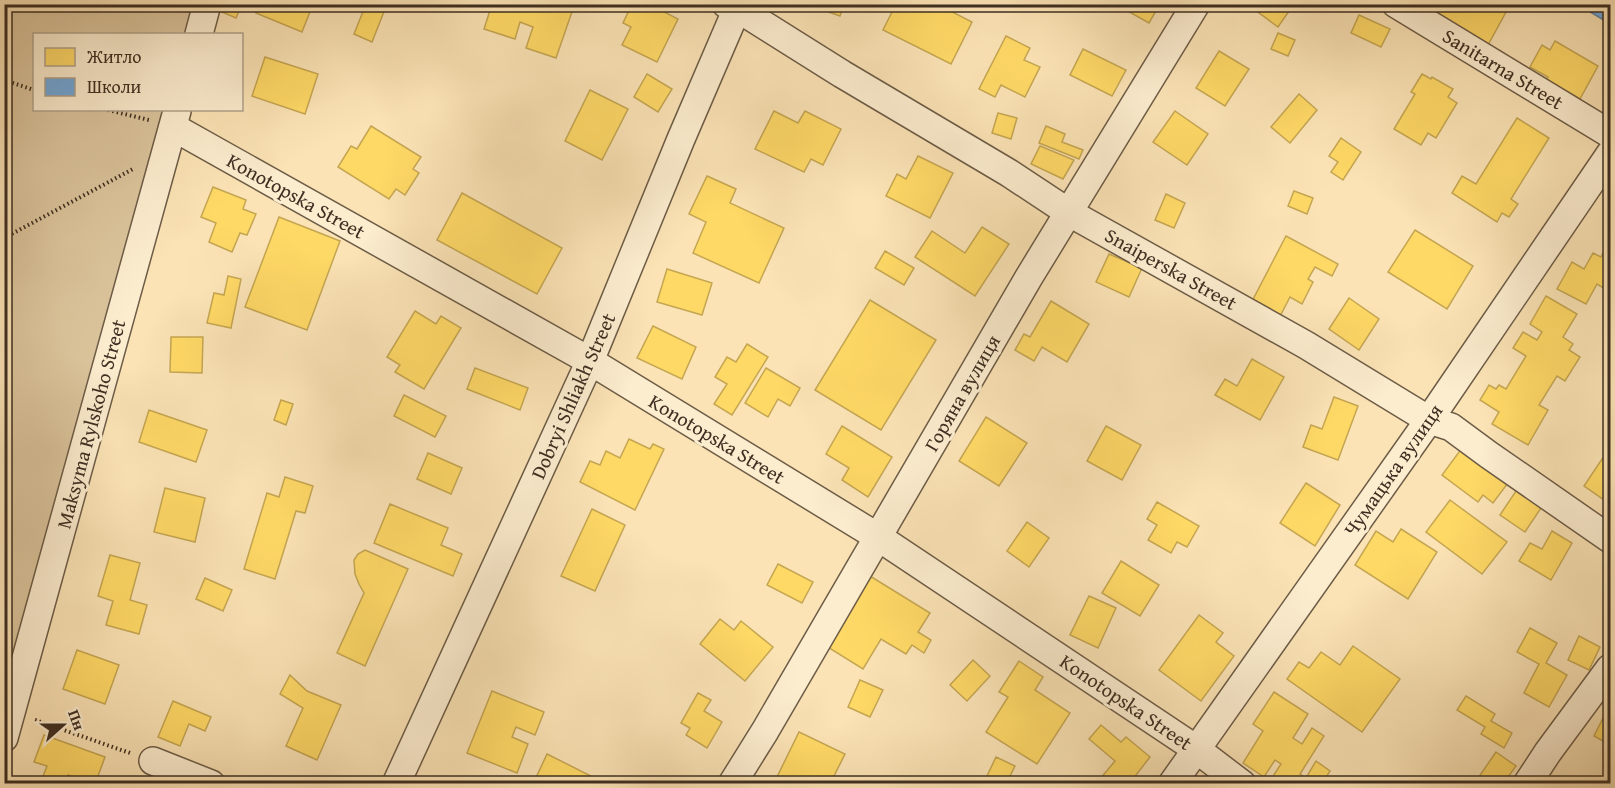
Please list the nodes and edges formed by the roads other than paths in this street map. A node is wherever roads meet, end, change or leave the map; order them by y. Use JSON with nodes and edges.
{"nodes":[{"id":1,"x":207,"y":4,"type":"edge"},
{"id":2,"x":1196,"y":4,"type":"edge"},
{"id":3,"x":1396,"y":4,"type":"edge"},
{"id":4,"x":734,"y":6,"type":"edge"},
{"id":5,"x":199,"y":33,"type":"edge"},
{"id":6,"x":172,"y":129,"type":"edge"},
{"id":7,"x":1611,"y":134,"type":"edge"},
{"id":8,"x":1611,"y":154,"type":"edge"},
{"id":9,"x":1068,"y":212,"type":"junction"},
{"id":10,"x":590,"y":362,"type":"junction"},
{"id":11,"x":1429,"y":420,"type":"junction"},
{"id":12,"x":878,"y":537,"type":"junction"},
{"id":13,"x":1611,"y":540,"type":"edge"},
{"id":14,"x":1611,"y":668,"type":"edge"},
{"id":15,"x":4,"y":738,"type":"edge"},
{"id":16,"x":1196,"y":749,"type":"junction"},
{"id":17,"x":153,"y":761,"type":"road end"},
{"id":18,"x":212,"y":783,"type":"edge"},
{"id":19,"x":396,"y":783,"type":"edge"},
{"id":20,"x":732,"y":783,"type":"edge"},
{"id":21,"x":1172,"y":783,"type":"edge"},
{"id":22,"x":1242,"y":783,"type":"edge"},
{"id":23,"x":1527,"y":783,"type":"edge"}],
"edges":[{"from":1,"to":5,"type":"street"},
{"from":2,"to":9,"type":"street","name":"Горяна вулиця"},
{"from":3,"to":7,"type":"street","name":"Sanitarna Street"},
{"from":4,"to":9,"type":"street","name":"Snaiperska Street"},
{"from":4,"to":10,"type":"street","name":"Dobryi Shliakh Street"},
{"from":6,"to":10,"type":"street","name":"Konotopska Street"},
{"from":6,"to":15,"type":"street","name":"Maksyma Rylskoho Street"},
{"from":8,"to":11,"type":"street","name":"Чумацька вулиця"},
{"from":9,"to":11,"type":"street","name":"Snaiperska Street"},
{"from":9,"to":12,"type":"street","name":"Горяна вулиця"},
{"from":10,"to":12,"type":"street","name":"Konotopska Street"},
{"from":10,"to":19,"type":"street","name":"Dobryi Shliakh Street"},
{"from":11,"to":13,"type":"street","name":"Snaiperska Street"},
{"from":11,"to":16,"type":"street","name":"Чумацька вулиця"},
{"from":12,"to":16,"type":"street","name":"Konotopska Street"},
{"from":12,"to":20,"type":"street","name":"Горяна вулиця"},
{"from":14,"to":23,"type":"street"},
{"from":16,"to":21,"type":"street","name":"Чумацька вулиця"},
{"from":16,"to":22,"type":"street","name":"Konotopska Street"},
{"from":17,"to":18,"type":"street"}]}
